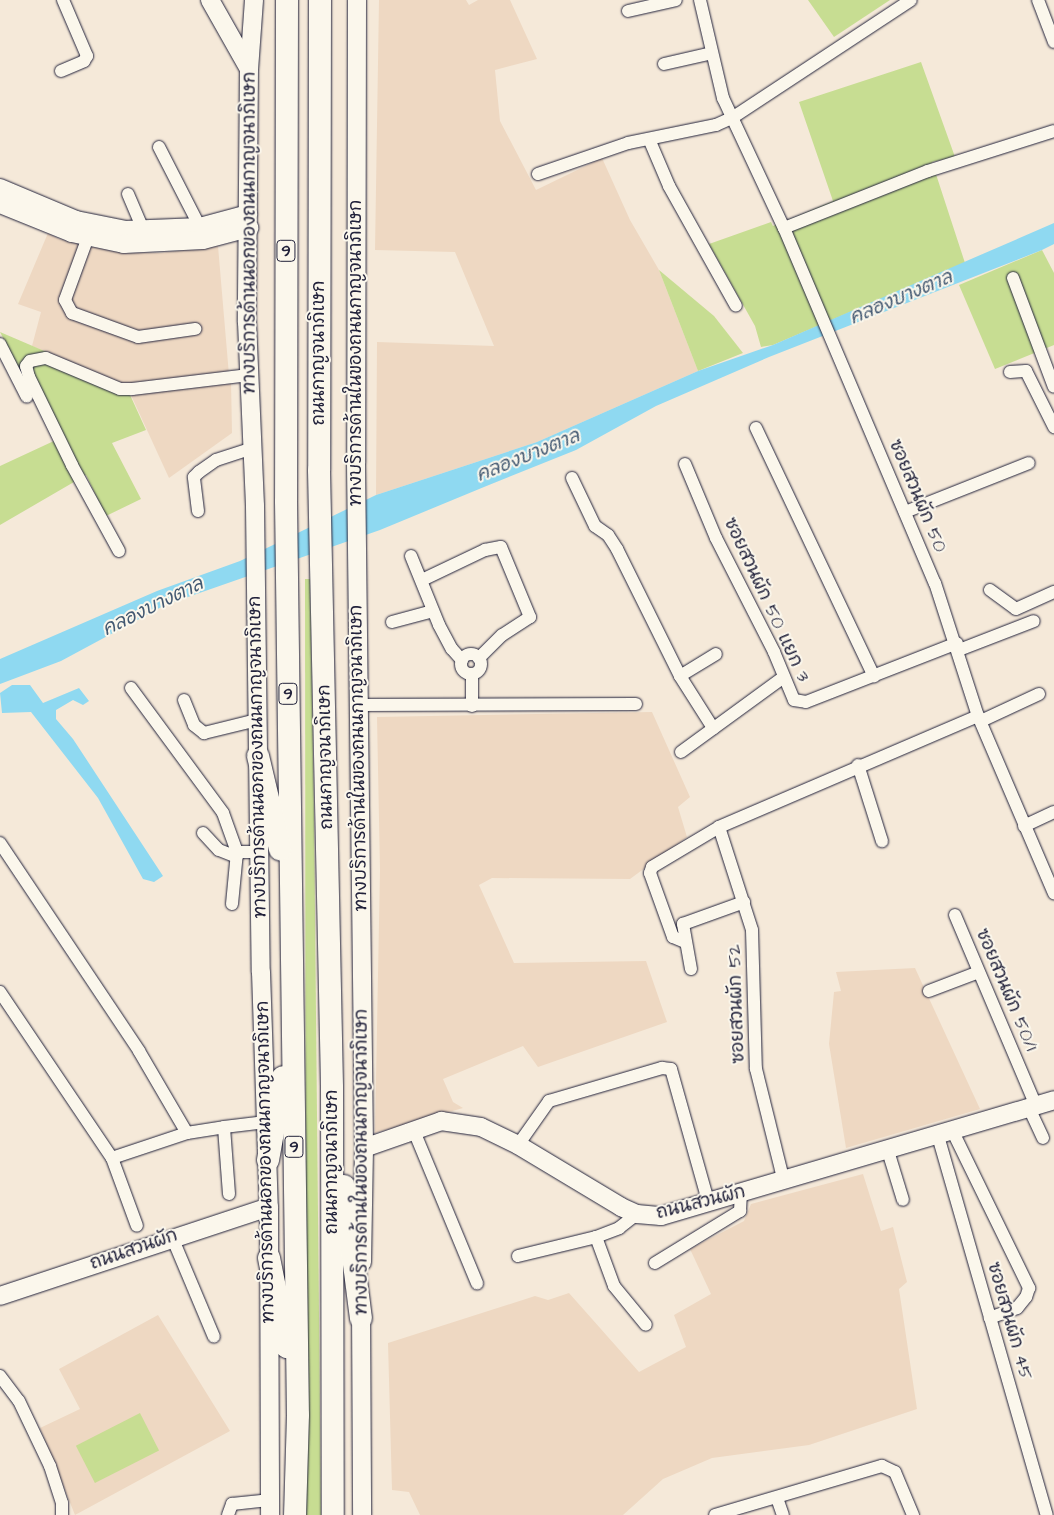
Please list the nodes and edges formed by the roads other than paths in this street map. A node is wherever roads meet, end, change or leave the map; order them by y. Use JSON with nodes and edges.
{"nodes":[{"id":1,"x":62,"y":0,"type":"edge"},
{"id":2,"x":210,"y":0,"type":"edge"},
{"id":3,"x":254,"y":0,"type":"edge"},
{"id":4,"x":287,"y":0,"type":"edge"},
{"id":5,"x":320,"y":0,"type":"edge"},
{"id":6,"x":357,"y":0,"type":"edge"},
{"id":7,"x":676,"y":0,"type":"edge"},
{"id":8,"x":700,"y":0,"type":"edge"},
{"id":9,"x":911,"y":0,"type":"edge"},
{"id":10,"x":1038,"y":0,"type":"edge"},
{"id":11,"x":628,"y":11,"type":"dead end"},
{"id":12,"x":1053,"y":39,"type":"edge"},
{"id":13,"x":712,"y":53,"type":"junction"},
{"id":14,"x":664,"y":64,"type":"dead end"},
{"id":15,"x":249,"y":69,"type":"junction"},
{"id":16,"x":61,"y":71,"type":"dead end"},
{"id":17,"x":732,"y":118,"type":"junction"},
{"id":18,"x":1054,"y":131,"type":"edge"},
{"id":19,"x":649,"y":139,"type":"junction"},
{"id":20,"x":159,"y":147,"type":"dead end"},
{"id":21,"x":538,"y":174,"type":"dead end"},
{"id":22,"x":0,"y":188,"type":"edge"},
{"id":23,"x":128,"y":194,"type":"dead end"},
{"id":24,"x":0,"y":204,"type":"edge"},
{"id":25,"x":59,"y":221,"type":"junction"},
{"id":26,"x":248,"y":221,"type":"junction"},
{"id":27,"x":200,"y":226,"type":"junction"},
{"id":28,"x":784,"y":228,"type":"junction"},
{"id":29,"x":89,"y":230,"type":"junction"},
{"id":30,"x":142,"y":230,"type":"junction"},
{"id":31,"x":1013,"y":278,"type":"dead end"},
{"id":32,"x":736,"y":306,"type":"dead end"},
{"id":33,"x":195,"y":329,"type":"dead end"},
{"id":34,"x":0,"y":344,"type":"edge"},
{"id":35,"x":1010,"y":372,"type":"dead end"},
{"id":36,"x":250,"y":374,"type":"junction"},
{"id":37,"x":1054,"y":387,"type":"edge"},
{"id":38,"x":27,"y":397,"type":"dead end"},
{"id":39,"x":1054,"y":427,"type":"edge"},
{"id":40,"x":756,"y":428,"type":"dead end"},
{"id":41,"x":254,"y":448,"type":"junction"},
{"id":42,"x":1029,"y":463,"type":"dead end"},
{"id":43,"x":685,"y":464,"type":"dead end"},
{"id":44,"x":572,"y":478,"type":"dead end"},
{"id":45,"x":198,"y":511,"type":"dead end"},
{"id":46,"x":905,"y":512,"type":"junction"},
{"id":47,"x":120,"y":551,"type":"dead end"},
{"id":48,"x":411,"y":556,"type":"dead end"},
{"id":49,"x":422,"y":580,"type":"junction"},
{"id":50,"x":990,"y":590,"type":"dead end"},
{"id":51,"x":1054,"y":592,"type":"edge"},
{"id":52,"x":432,"y":611,"type":"junction"},
{"id":53,"x":1034,"y":621,"type":"dead end"},
{"id":54,"x":392,"y":622,"type":"dead end"},
{"id":55,"x":958,"y":646,"type":"junction"},
{"id":56,"x":716,"y":654,"type":"dead end"},
{"id":57,"x":479,"y":658,"type":"junction"},
{"id":58,"x":462,"y":660,"type":"junction"},
{"id":59,"x":472,"y":674,"type":"junction"},
{"id":60,"x":680,"y":676,"type":"junction"},
{"id":61,"x":874,"y":676,"type":"junction"},
{"id":62,"x":784,"y":677,"type":"junction"},
{"id":63,"x":131,"y":688,"type":"dead end"},
{"id":64,"x":1039,"y":694,"type":"dead end"},
{"id":65,"x":184,"y":700,"type":"dead end"},
{"id":66,"x":636,"y":704,"type":"dead end"},
{"id":67,"x":359,"y":706,"type":"junction"},
{"id":68,"x":472,"y":706,"type":"junction"},
{"id":69,"x":980,"y":718,"type":"junction"},
{"id":70,"x":257,"y":720,"type":"junction"},
{"id":71,"x":713,"y":728,"type":"junction"},
{"id":72,"x":681,"y":752,"type":"dead end"},
{"id":73,"x":258,"y":756,"type":"junction"},
{"id":74,"x":858,"y":765,"type":"junction"},
{"id":75,"x":1054,"y":812,"type":"edge"},
{"id":76,"x":1024,"y":826,"type":"junction"},
{"id":77,"x":719,"y":827,"type":"junction"},
{"id":78,"x":203,"y":833,"type":"dead end"},
{"id":79,"x":882,"y":841,"type":"dead end"},
{"id":80,"x":0,"y":842,"type":"edge"},
{"id":81,"x":260,"y":852,"type":"junction"},
{"id":82,"x":237,"y":855,"type":"junction"},
{"id":83,"x":290,"y":889,"type":"junction"},
{"id":84,"x":1054,"y":893,"type":"edge"},
{"id":85,"x":744,"y":902,"type":"junction"},
{"id":86,"x":232,"y":904,"type":"dead end"},
{"id":87,"x":955,"y":915,"type":"dead end"},
{"id":88,"x":685,"y":942,"type":"junction"},
{"id":89,"x":691,"y":969,"type":"dead end"},
{"id":90,"x":979,"y":972,"type":"junction"},
{"id":91,"x":929,"y":991,"type":"dead end"},
{"id":92,"x":0,"y":992,"type":"edge"},
{"id":93,"x":292,"y":1024,"type":"junction"},
{"id":94,"x":332,"y":1088,"type":"junction"},
{"id":95,"x":1054,"y":1100,"type":"edge"},
{"id":96,"x":1033,"y":1107,"type":"junction"},
{"id":97,"x":266,"y":1122,"type":"junction"},
{"id":98,"x":224,"y":1127,"type":"junction"},
{"id":99,"x":414,"y":1131,"type":"junction"},
{"id":100,"x":187,"y":1133,"type":"junction"},
{"id":101,"x":946,"y":1134,"type":"junction"},
{"id":102,"x":1043,"y":1138,"type":"dead end"},
{"id":103,"x":518,"y":1145,"type":"junction"},
{"id":104,"x":364,"y":1148,"type":"junction"},
{"id":105,"x":888,"y":1151,"type":"junction"},
{"id":106,"x":112,"y":1158,"type":"junction"},
{"id":107,"x":268,"y":1160,"type":"junction"},
{"id":108,"x":784,"y":1182,"type":"junction"},
{"id":109,"x":230,"y":1194,"type":"dead end"},
{"id":110,"x":742,"y":1194,"type":"junction"},
{"id":111,"x":904,"y":1200,"type":"dead end"},
{"id":112,"x":709,"y":1204,"type":"junction"},
{"id":113,"x":270,"y":1207,"type":"junction"},
{"id":114,"x":637,"y":1214,"type":"junction"},
{"id":115,"x":137,"y":1226,"type":"dead end"},
{"id":116,"x":172,"y":1237,"type":"junction"},
{"id":117,"x":596,"y":1237,"type":"junction"},
{"id":118,"x":518,"y":1256,"type":"dead end"},
{"id":119,"x":270,"y":1258,"type":"junction"},
{"id":120,"x":654,"y":1263,"type":"dead end"},
{"id":121,"x":476,"y":1283,"type":"dead end"},
{"id":122,"x":0,"y":1296,"type":"edge"},
{"id":123,"x":361,"y":1318,"type":"junction"},
{"id":124,"x":990,"y":1318,"type":"junction"},
{"id":125,"x":646,"y":1324,"type":"dead end"},
{"id":126,"x":214,"y":1337,"type":"dead end"},
{"id":127,"x":0,"y":1376,"type":"edge"},
{"id":128,"x":298,"y":1404,"type":"junction"},
{"id":129,"x":777,"y":1498,"type":"junction"},
{"id":130,"x":270,"y":1508,"type":"edge"},
{"id":131,"x":62,"y":1515,"type":"edge"},
{"id":132,"x":228,"y":1515,"type":"edge"},
{"id":133,"x":295,"y":1515,"type":"edge"},
{"id":134,"x":333,"y":1515,"type":"edge"},
{"id":135,"x":362,"y":1515,"type":"edge"},
{"id":136,"x":714,"y":1515,"type":"edge"},
{"id":137,"x":783,"y":1515,"type":"edge"},
{"id":138,"x":913,"y":1515,"type":"edge"},
{"id":139,"x":1047,"y":1515,"type":"edge"}],
"edges":[{"from":1,"to":16,"type":"street"},
{"from":2,"to":15,"type":"main road"},
{"from":3,"to":15,"type":"main road","name":"ทางบริการด้านนอกของถนนกาญจนาภิเษก"},
{"from":4,"to":83,"type":"highway","name":"ถนนกาญจนาภิเษก","number":"9"},
{"from":5,"to":94,"type":"highway","name":"ถนนกาญจนาภิเษก","number":"9"},
{"from":6,"to":67,"type":"main road","name":"ทางบริการด้านในของถนนกาญจนาภิเษก"},
{"from":7,"to":11,"type":"street"},
{"from":8,"to":13,"type":"street","name":"ซอยสวนผัก 50"},
{"from":9,"to":17,"type":"street"},
{"from":10,"to":12,"type":"street"},
{"from":13,"to":14,"type":"street"},
{"from":13,"to":17,"type":"street","name":"ซอยสวนผัก 50"},
{"from":15,"to":26,"type":"main road","name":"ทางบริการด้านนอกของถนนกาญจนาภิเษก"},
{"from":17,"to":19,"type":"street"},
{"from":17,"to":28,"type":"street","name":"ซอยสวนผัก 50"},
{"from":18,"to":28,"type":"street"},
{"from":19,"to":21,"type":"street"},
{"from":19,"to":32,"type":"street"},
{"from":20,"to":27,"type":"street"},
{"from":22,"to":25,"type":"main road"},
{"from":23,"to":30,"type":"street"},
{"from":24,"to":25,"type":"main road"},
{"from":25,"to":29,"type":"main road"},
{"from":26,"to":27,"type":"main road"},
{"from":26,"to":29,"type":"main road"},
{"from":26,"to":36,"type":"main road","name":"ทางบริการด้านนอกของถนนกาญจนาภิเษก"},
{"from":27,"to":30,"type":"main road"},
{"from":28,"to":46,"type":"street","name":"ซอยสวนผัก 50"},
{"from":29,"to":30,"type":"main road"},
{"from":29,"to":33,"type":"street"},
{"from":31,"to":37,"type":"street"},
{"from":34,"to":38,"type":"street"},
{"from":35,"to":39,"type":"street"},
{"from":36,"to":41,"type":"main road","name":"ทางบริการด้านนอกของถนนกาญจนาภิเษก"},
{"from":36,"to":47,"type":"street"},
{"from":40,"to":61,"type":"street"},
{"from":41,"to":45,"type":"street"},
{"from":41,"to":70,"type":"main road","name":"ทางบริการด้านนอกของถนนกาญจนาภิเษก"},
{"from":42,"to":46,"type":"street"},
{"from":43,"to":62,"type":"street","name":"ซอยสวนผัก 50 แยก 3"},
{"from":44,"to":60,"type":"street"},
{"from":46,"to":55,"type":"street","name":"ซอยสวนผัก 50"},
{"from":48,"to":49,"type":"street"},
{"from":49,"to":52,"type":"street"},
{"from":49,"to":57,"type":"street"},
{"from":50,"to":51,"type":"street"},
{"from":52,"to":54,"type":"street"},
{"from":52,"to":58,"type":"street"},
{"from":53,"to":55,"type":"street","name":"ซอยสวนผัก 50 แยก 3"},
{"from":55,"to":61,"type":"street","name":"ซอยสวนผัก 50 แยก 3"},
{"from":55,"to":69,"type":"street","name":"ซอยสวนผัก 50"},
{"from":56,"to":60,"type":"street"},
{"from":57,"to":58,"type":"street"},
{"from":57,"to":59,"type":"street"},
{"from":58,"to":59,"type":"street"},
{"from":59,"to":68,"type":"street"},
{"from":60,"to":71,"type":"street"},
{"from":61,"to":62,"type":"street","name":"ซอยสวนผัก 50 แยก 3"},
{"from":62,"to":71,"type":"street"},
{"from":63,"to":82,"type":"street"},
{"from":64,"to":69,"type":"street"},
{"from":65,"to":70,"type":"street"},
{"from":66,"to":68,"type":"street"},
{"from":67,"to":68,"type":"street"},
{"from":67,"to":104,"type":"main road","name":"ทางบริการด้านในของถนนกาญจนาภิเษก"},
{"from":69,"to":74,"type":"street"},
{"from":69,"to":76,"type":"street","name":"ซอยสวนผัก 50"},
{"from":70,"to":73,"type":"main road","name":"ทางบริการด้านนอกของถนนกาญจนาภิเษก"},
{"from":71,"to":72,"type":"street"},
{"from":73,"to":81,"type":"main road","name":"ทางบริการด้านนอกของถนนกาญจนาภิเษก"},
{"from":73,"to":83,"type":"highway"},
{"from":74,"to":77,"type":"street"},
{"from":74,"to":79,"type":"street"},
{"from":75,"to":76,"type":"street"},
{"from":76,"to":84,"type":"street","name":"ซอยสวนผัก 50"},
{"from":77,"to":85,"type":"street","name":"ซอยสวนผัก 52"},
{"from":77,"to":88,"type":"street"},
{"from":78,"to":82,"type":"street"},
{"from":80,"to":100,"type":"street"},
{"from":81,"to":82,"type":"street"},
{"from":81,"to":97,"type":"main road","name":"ทางบริการด้านนอกของถนนกาญจนาภิเษก"},
{"from":82,"to":86,"type":"street"},
{"from":83,"to":93,"type":"highway","name":"ถนนกาญจนาภิเษก","number":"9"},
{"from":85,"to":88,"type":"street"},
{"from":85,"to":108,"type":"street","name":"ซอยสวนผัก 52"},
{"from":87,"to":90,"type":"street","name":"ซอยสวนผัก 50/1"},
{"from":88,"to":89,"type":"street"},
{"from":90,"to":91,"type":"street"},
{"from":90,"to":96,"type":"street","name":"ซอยสวนผัก 50/1"},
{"from":92,"to":106,"type":"street"},
{"from":93,"to":107,"type":"highway"},
{"from":93,"to":128,"type":"highway","name":"ถนนกาญจนาภิเษก","number":"9"},
{"from":94,"to":123,"type":"highway"},
{"from":94,"to":134,"type":"highway","name":"ถนนกาญจนาภิเษก","number":"9"},
{"from":95,"to":96,"type":"main road","name":"ถนนสวนผัก"},
{"from":96,"to":101,"type":"main road","name":"ถนนสวนผัก"},
{"from":96,"to":102,"type":"street","name":"ซอยสวนผัก 50/1"},
{"from":97,"to":98,"type":"street"},
{"from":97,"to":107,"type":"main road","name":"ทางบริการด้านนอกของถนนกาญจนาภิเษก"},
{"from":98,"to":100,"type":"street"},
{"from":98,"to":109,"type":"street"},
{"from":99,"to":103,"type":"main road","name":"ถนนสวนผัก"},
{"from":99,"to":104,"type":"main road","name":"ถนนสวนผัก"},
{"from":99,"to":121,"type":"street"},
{"from":100,"to":106,"type":"street"},
{"from":101,"to":105,"type":"main road","name":"ถนนสวนผัก"},
{"from":101,"to":124,"type":"street","name":"ซอยสวนผัก 45"},
{"from":101,"to":124,"type":"street"},
{"from":103,"to":112,"type":"street"},
{"from":103,"to":114,"type":"main road","name":"ถนนสวนผัก"},
{"from":104,"to":123,"type":"main road","name":"ทางบริการด้านในของถนนกาญจนาภิเษก"},
{"from":105,"to":108,"type":"main road","name":"ถนนสวนผัก"},
{"from":105,"to":111,"type":"street"},
{"from":106,"to":115,"type":"street"},
{"from":107,"to":113,"type":"main road","name":"ทางบริการด้านนอกของถนนกาญจนาภิเษก"},
{"from":108,"to":110,"type":"main road","name":"ถนนสวนผัก"},
{"from":110,"to":112,"type":"main road","name":"ถนนสวนผัก"},
{"from":110,"to":120,"type":"street"},
{"from":112,"to":114,"type":"main road","name":"ถนนสวนผัก"},
{"from":113,"to":116,"type":"main road","name":"ถนนสวนผัก"},
{"from":113,"to":119,"type":"main road","name":"ทางบริการด้านนอกของถนนกาญจนาภิเษก"},
{"from":114,"to":117,"type":"street"},
{"from":116,"to":122,"type":"main road","name":"ถนนสวนผัก"},
{"from":116,"to":126,"type":"street"},
{"from":117,"to":118,"type":"street"},
{"from":117,"to":125,"type":"street"},
{"from":119,"to":128,"type":"highway"},
{"from":119,"to":130,"type":"main road","name":"ทางบริการด้านนอกของถนนกาญจนาภิเษก"},
{"from":123,"to":135,"type":"main road","name":"ทางบริการด้านในของถนนกาญจนาภิเษก"},
{"from":124,"to":139,"type":"street","name":"ซอยสวนผัก 45"},
{"from":127,"to":131,"type":"street"},
{"from":128,"to":133,"type":"highway","name":"ถนนกาญจนาภิเษก","number":"9"},
{"from":129,"to":136,"type":"street"},
{"from":129,"to":137,"type":"street"},
{"from":129,"to":138,"type":"street"},
{"from":130,"to":132,"type":"street"}]}
